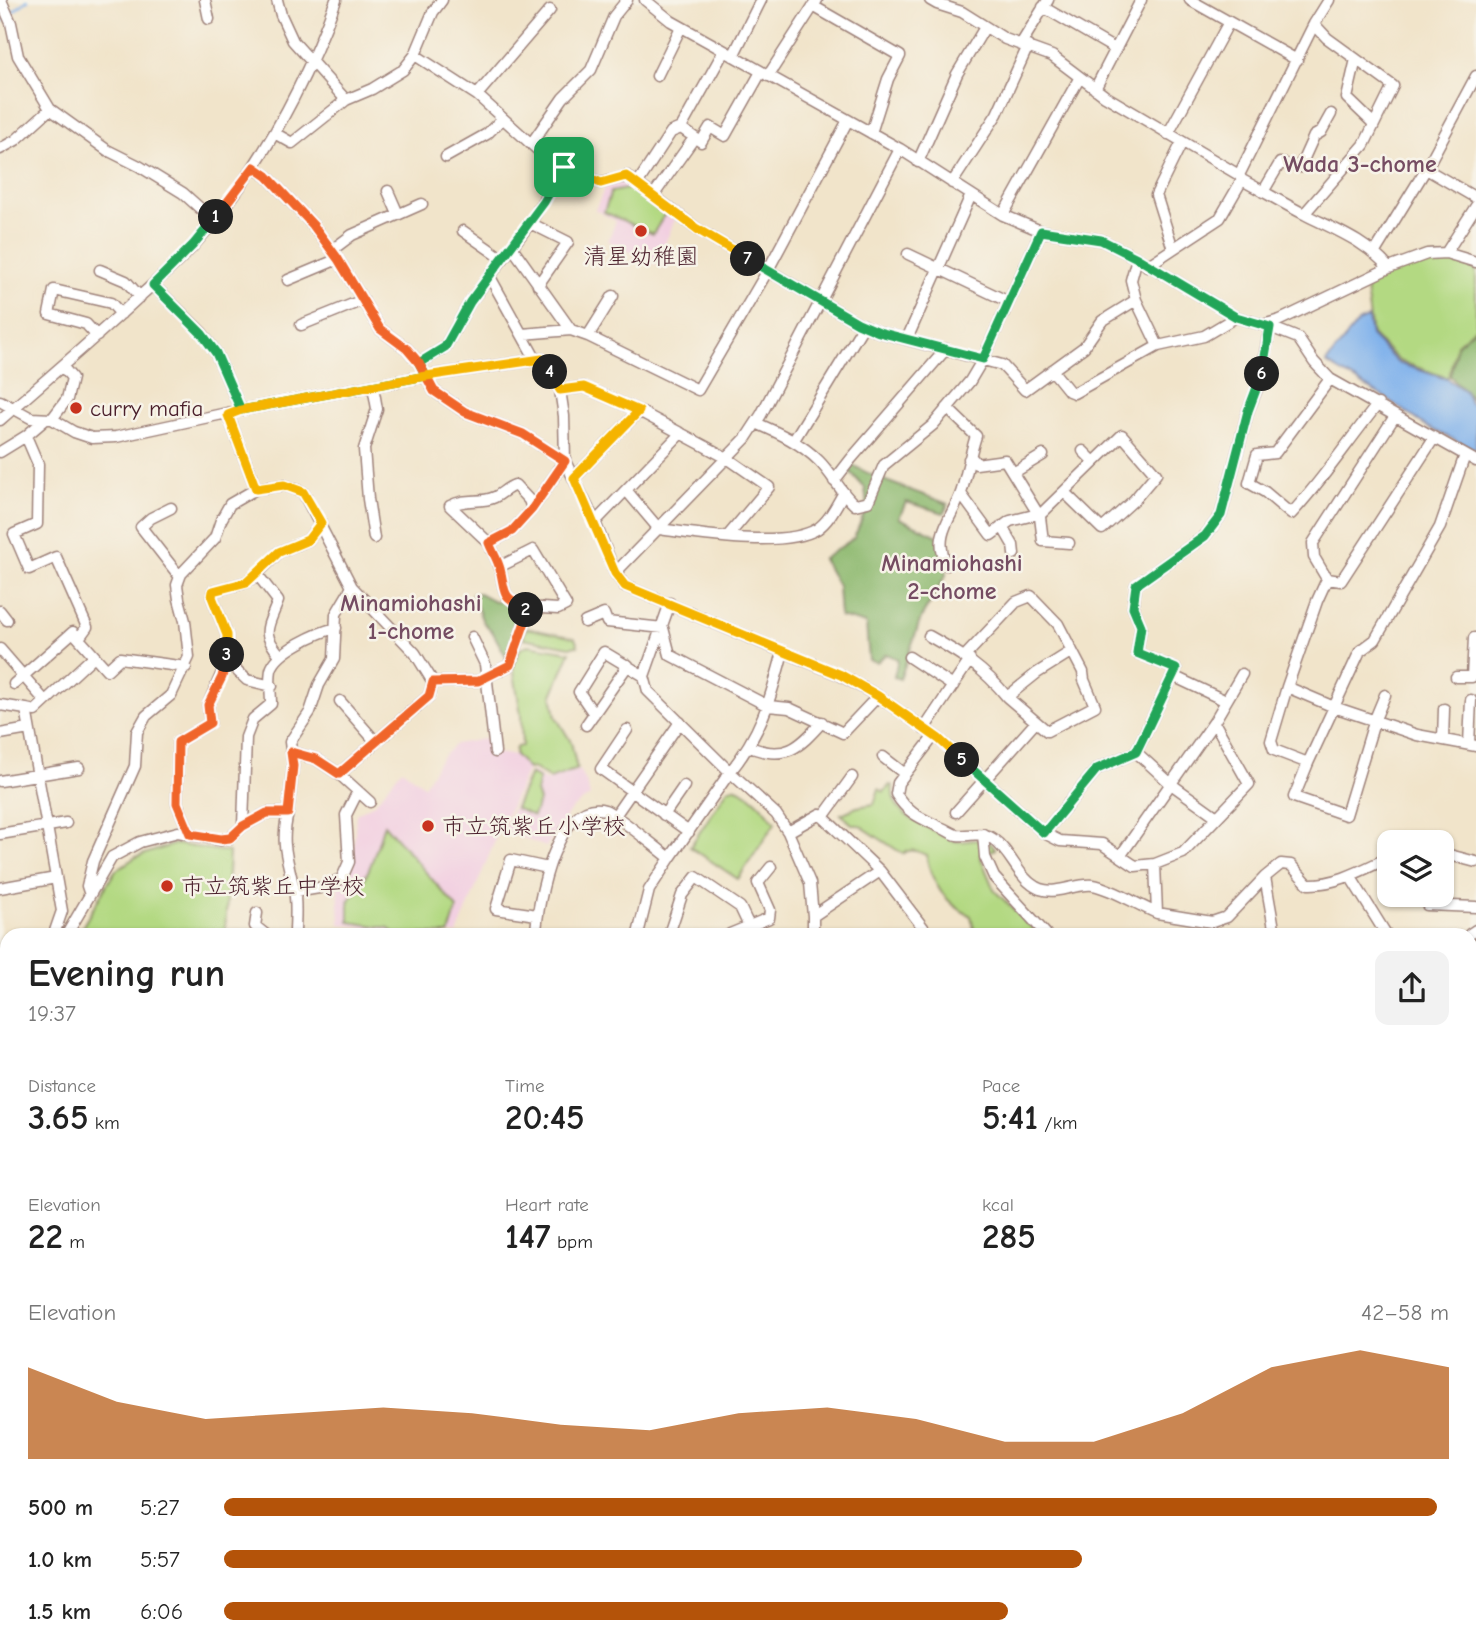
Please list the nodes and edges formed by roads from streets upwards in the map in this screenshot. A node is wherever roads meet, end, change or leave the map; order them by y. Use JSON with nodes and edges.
{"nodes":[{"id":1,"x":205,"y":0,"type":"edge"},
{"id":2,"x":277,"y":0,"type":"edge"},
{"id":3,"x":336,"y":0,"type":"edge"},
{"id":4,"x":442,"y":0,"type":"edge"},
{"id":5,"x":627,"y":0,"type":"edge"},
{"id":6,"x":645,"y":0,"type":"edge"},
{"id":7,"x":761,"y":0,"type":"edge"},
{"id":8,"x":930,"y":0,"type":"edge"},
{"id":9,"x":1141,"y":0,"type":"edge"},
{"id":10,"x":1191,"y":0,"type":"edge"},
{"id":11,"x":1329,"y":0,"type":"edge"},
{"id":12,"x":815,"y":3,"type":"edge"},
{"id":13,"x":1046,"y":4,"type":"edge"},
{"id":14,"x":3,"y":5,"type":"edge"},
{"id":15,"x":550,"y":10,"type":"dead end"},
{"id":16,"x":209,"y":19,"type":"dead end"},
{"id":17,"x":1229,"y":22,"type":"junction"},
{"id":18,"x":1314,"y":24,"type":"junction"},
{"id":19,"x":681,"y":27,"type":"junction"},
{"id":20,"x":985,"y":27,"type":"junction"},
{"id":21,"x":1025,"y":45,"type":"junction"},
{"id":22,"x":1115,"y":49,"type":"junction"},
{"id":23,"x":728,"y":53,"type":"junction"},
{"id":24,"x":415,"y":54,"type":"junction"},
{"id":25,"x":1356,"y":59,"type":"junction"},
{"id":26,"x":1297,"y":60,"type":"junction"},
{"id":27,"x":312,"y":62,"type":"junction"},
{"id":28,"x":765,"y":74,"type":"junction"},
{"id":29,"x":657,"y":76,"type":"dead end"},
{"id":30,"x":1476,"y":76,"type":"edge"},
{"id":31,"x":1080,"y":78,"type":"junction"},
{"id":32,"x":1095,"y":89,"type":"junction"},
{"id":33,"x":477,"y":95,"type":"junction"},
{"id":34,"x":346,"y":100,"type":"junction"},
{"id":35,"x":50,"y":108,"type":"junction"},
{"id":36,"x":1331,"y":114,"type":"dead end"},
{"id":37,"x":502,"y":119,"type":"junction"},
{"id":38,"x":848,"y":120,"type":"junction"},
{"id":39,"x":1374,"y":124,"type":"junction"},
{"id":40,"x":681,"y":128,"type":"junction"},
{"id":41,"x":871,"y":133,"type":"junction"},
{"id":42,"x":276,"y":134,"type":"junction"},
{"id":43,"x":1168,"y":134,"type":"junction"},
{"id":44,"x":694,"y":138,"type":"junction"},
{"id":45,"x":1182,"y":142,"type":"junction"},
{"id":46,"x":531,"y":144,"type":"junction"},
{"id":47,"x":0,"y":149,"type":"edge"},
{"id":48,"x":900,"y":149,"type":"junction"},
{"id":49,"x":446,"y":158,"type":"dead end"},
{"id":50,"x":918,"y":162,"type":"junction"},
{"id":51,"x":254,"y":167,"type":"junction"},
{"id":52,"x":564,"y":167,"type":"junction"},
{"id":53,"x":1426,"y":169,"type":"junction"},
{"id":54,"x":1240,"y":178,"type":"junction"},
{"id":55,"x":952,"y":183,"type":"junction"},
{"id":56,"x":637,"y":184,"type":"junction"},
{"id":57,"x":388,"y":191,"type":"dead end"},
{"id":58,"x":1264,"y":191,"type":"junction"},
{"id":59,"x":971,"y":195,"type":"junction"},
{"id":60,"x":653,"y":196,"type":"junction"},
{"id":61,"x":1476,"y":198,"type":"edge"},
{"id":62,"x":422,"y":204,"type":"dead end"},
{"id":63,"x":1476,"y":206,"type":"edge"},
{"id":64,"x":398,"y":214,"type":"junction"},
{"id":65,"x":1304,"y":214,"type":"junction"},
{"id":66,"x":1003,"y":215,"type":"junction"},
{"id":67,"x":214,"y":220,"type":"junction"},
{"id":68,"x":530,"y":223,"type":"junction"},
{"id":69,"x":463,"y":231,"type":"dead end"},
{"id":70,"x":1041,"y":231,"type":"junction"},
{"id":71,"x":512,"y":247,"type":"junction"},
{"id":72,"x":1173,"y":249,"type":"junction"},
{"id":73,"x":1375,"y":252,"type":"junction"},
{"id":74,"x":1446,"y":253,"type":"junction"},
{"id":75,"x":335,"y":254,"type":"junction"},
{"id":76,"x":908,"y":254,"type":"dead end"},
{"id":77,"x":1137,"y":258,"type":"junction"},
{"id":78,"x":503,"y":259,"type":"junction"},
{"id":79,"x":1476,"y":262,"type":"edge"},
{"id":80,"x":1147,"y":266,"type":"junction"},
{"id":81,"x":1389,"y":268,"type":"junction"},
{"id":82,"x":100,"y":270,"type":"dead end"},
{"id":83,"x":768,"y":270,"type":"junction"},
{"id":84,"x":938,"y":270,"type":"junction"},
{"id":85,"x":490,"y":276,"type":"junction"},
{"id":86,"x":288,"y":280,"type":"dead end"},
{"id":87,"x":153,"y":285,"type":"junction"},
{"id":88,"x":538,"y":285,"type":"junction"},
{"id":89,"x":613,"y":296,"type":"dead end"},
{"id":90,"x":140,"y":297,"type":"junction"},
{"id":91,"x":363,"y":300,"type":"junction"},
{"id":92,"x":820,"y":300,"type":"junction"},
{"id":93,"x":1136,"y":300,"type":"junction"},
{"id":94,"x":1009,"y":302,"type":"junction"},
{"id":95,"x":121,"y":314,"type":"junction"},
{"id":96,"x":1236,"y":317,"type":"junction"},
{"id":97,"x":300,"y":325,"type":"dead end"},
{"id":98,"x":864,"y":325,"type":"junction"},
{"id":99,"x":1266,"y":326,"type":"junction"},
{"id":100,"x":571,"y":330,"type":"junction"},
{"id":101,"x":522,"y":334,"type":"junction"},
{"id":102,"x":97,"y":335,"type":"junction"},
{"id":103,"x":588,"y":336,"type":"junction"},
{"id":104,"x":907,"y":339,"type":"junction"},
{"id":105,"x":1158,"y":346,"type":"junction"},
{"id":106,"x":946,"y":349,"type":"junction"},
{"id":107,"x":983,"y":359,"type":"junction"},
{"id":108,"x":536,"y":360,"type":"junction"},
{"id":109,"x":419,"y":363,"type":"junction"},
{"id":110,"x":62,"y":366,"type":"junction"},
{"id":111,"x":1052,"y":370,"type":"junction"},
{"id":112,"x":426,"y":376,"type":"junction"},
{"id":113,"x":1330,"y":379,"type":"junction"},
{"id":114,"x":373,"y":386,"type":"junction"},
{"id":115,"x":560,"y":390,"type":"junction"},
{"id":116,"x":0,"y":401,"type":"edge"},
{"id":117,"x":1378,"y":404,"type":"junction"},
{"id":118,"x":947,"y":408,"type":"junction"},
{"id":119,"x":13,"y":409,"type":"junction"},
{"id":120,"x":241,"y":410,"type":"junction"},
{"id":121,"x":639,"y":411,"type":"junction"},
{"id":122,"x":228,"y":415,"type":"junction"},
{"id":123,"x":1395,"y":416,"type":"junction"},
{"id":124,"x":49,"y":419,"type":"junction"},
{"id":125,"x":0,"y":420,"type":"edge"},
{"id":126,"x":756,"y":423,"type":"junction"},
{"id":127,"x":681,"y":433,"type":"junction"},
{"id":128,"x":26,"y":436,"type":"junction"},
{"id":129,"x":1434,"y":439,"type":"junction"},
{"id":130,"x":794,"y":440,"type":"junction"},
{"id":131,"x":1083,"y":450,"type":"dead end"},
{"id":132,"x":0,"y":452,"type":"edge"},
{"id":133,"x":1465,"y":454,"type":"junction"},
{"id":134,"x":1044,"y":455,"type":"dead end"},
{"id":135,"x":727,"y":458,"type":"junction"},
{"id":136,"x":969,"y":458,"type":"junction"},
{"id":137,"x":565,"y":461,"type":"junction"},
{"id":138,"x":1476,"y":461,"type":"edge"},
{"id":139,"x":1094,"y":462,"type":"junction"},
{"id":140,"x":1013,"y":473,"type":"junction"},
{"id":141,"x":574,"y":478,"type":"junction"},
{"id":142,"x":834,"y":481,"type":"junction"},
{"id":143,"x":256,"y":489,"type":"junction"},
{"id":144,"x":626,"y":490,"type":"junction"},
{"id":145,"x":1064,"y":492,"type":"junction"},
{"id":146,"x":843,"y":494,"type":"junction"},
{"id":147,"x":961,"y":494,"type":"junction"},
{"id":148,"x":171,"y":508,"type":"dead end"},
{"id":149,"x":532,"y":509,"type":"junction"},
{"id":150,"x":1038,"y":514,"type":"junction"},
{"id":151,"x":321,"y":523,"type":"junction"},
{"id":152,"x":595,"y":523,"type":"junction"},
{"id":153,"x":1002,"y":526,"type":"junction"},
{"id":154,"x":659,"y":530,"type":"junction"},
{"id":155,"x":727,"y":537,"type":"junction"},
{"id":156,"x":374,"y":538,"type":"dead end"},
{"id":157,"x":489,"y":543,"type":"junction"},
{"id":158,"x":1069,"y":543,"type":"dead end"},
{"id":159,"x":1014,"y":554,"type":"dead end"},
{"id":160,"x":947,"y":565,"type":"dead end"},
{"id":161,"x":499,"y":567,"type":"junction"},
{"id":162,"x":615,"y":573,"type":"junction"},
{"id":163,"x":257,"y":574,"type":"junction"},
{"id":164,"x":180,"y":577,"type":"junction"},
{"id":165,"x":1327,"y":579,"type":"junction"},
{"id":166,"x":352,"y":587,"type":"junction"},
{"id":167,"x":670,"y":603,"type":"junction"},
{"id":168,"x":526,"y":607,"type":"junction"},
{"id":169,"x":0,"y":611,"type":"edge"},
{"id":170,"x":7,"y":620,"type":"dead end"},
{"id":171,"x":586,"y":622,"type":"dead end"},
{"id":172,"x":336,"y":628,"type":"junction"},
{"id":173,"x":663,"y":628,"type":"junction"},
{"id":174,"x":929,"y":636,"type":"dead end"},
{"id":175,"x":79,"y":638,"type":"junction"},
{"id":176,"x":472,"y":638,"type":"dead end"},
{"id":177,"x":1476,"y":638,"type":"edge"},
{"id":178,"x":0,"y":649,"type":"edge"},
{"id":179,"x":1072,"y":650,"type":"junction"},
{"id":180,"x":783,"y":652,"type":"junction"},
{"id":181,"x":280,"y":655,"type":"junction"},
{"id":182,"x":94,"y":656,"type":"junction"},
{"id":183,"x":909,"y":657,"type":"dead end"},
{"id":184,"x":968,"y":658,"type":"junction"},
{"id":185,"x":227,"y":661,"type":"junction"},
{"id":186,"x":628,"y":665,"type":"junction"},
{"id":187,"x":186,"y":667,"type":"junction"},
{"id":188,"x":1242,"y":674,"type":"dead end"},
{"id":189,"x":24,"y":675,"type":"junction"},
{"id":190,"x":645,"y":676,"type":"junction"},
{"id":191,"x":1173,"y":676,"type":"junction"},
{"id":192,"x":1456,"y":677,"type":"dead end"},
{"id":193,"x":485,"y":678,"type":"junction"},
{"id":194,"x":433,"y":682,"type":"junction"},
{"id":195,"x":14,"y":684,"type":"dead end"},
{"id":196,"x":272,"y":686,"type":"junction"},
{"id":197,"x":953,"y":686,"type":"junction"},
{"id":198,"x":1287,"y":687,"type":"junction"},
{"id":199,"x":1385,"y":695,"type":"dead end"},
{"id":200,"x":878,"y":696,"type":"junction"},
{"id":201,"x":1007,"y":697,"type":"junction"},
{"id":202,"x":1471,"y":699,"type":"dead end"},
{"id":203,"x":45,"y":701,"type":"junction"},
{"id":204,"x":340,"y":701,"type":"dead end"},
{"id":205,"x":1226,"y":701,"type":"junction"},
{"id":206,"x":0,"y":705,"type":"edge"},
{"id":207,"x":768,"y":706,"type":"junction"},
{"id":208,"x":1334,"y":707,"type":"junction"},
{"id":209,"x":26,"y":709,"type":"junction"},
{"id":210,"x":1444,"y":709,"type":"dead end"},
{"id":211,"x":593,"y":714,"type":"junction"},
{"id":212,"x":1375,"y":719,"type":"junction"},
{"id":213,"x":680,"y":722,"type":"junction"},
{"id":214,"x":822,"y":722,"type":"junction"},
{"id":215,"x":1036,"y":722,"type":"junction"},
{"id":216,"x":1214,"y":722,"type":"junction"},
{"id":217,"x":586,"y":725,"type":"dead end"},
{"id":218,"x":29,"y":729,"type":"junction"},
{"id":219,"x":924,"y":729,"type":"junction"},
{"id":220,"x":627,"y":730,"type":"dead end"},
{"id":221,"x":0,"y":734,"type":"edge"},
{"id":222,"x":934,"y":736,"type":"junction"},
{"id":223,"x":1443,"y":740,"type":"junction"},
{"id":224,"x":376,"y":742,"type":"junction"},
{"id":225,"x":1473,"y":745,"type":"edge"},
{"id":226,"x":750,"y":747,"type":"junction"},
{"id":227,"x":291,"y":752,"type":"junction"},
{"id":228,"x":495,"y":752,"type":"dead end"},
{"id":229,"x":1136,"y":752,"type":"junction"},
{"id":230,"x":883,"y":757,"type":"dead end"},
{"id":231,"x":1308,"y":763,"type":"junction"},
{"id":232,"x":79,"y":768,"type":"dead end"},
{"id":233,"x":730,"y":772,"type":"junction"},
{"id":234,"x":37,"y":774,"type":"junction"},
{"id":235,"x":339,"y":774,"type":"junction"},
{"id":236,"x":905,"y":774,"type":"junction"},
{"id":237,"x":852,"y":778,"type":"dead end"},
{"id":238,"x":984,"y":780,"type":"junction"},
{"id":239,"x":0,"y":781,"type":"edge"},
{"id":240,"x":1171,"y":784,"type":"junction"},
{"id":241,"x":684,"y":786,"type":"dead end"},
{"id":242,"x":358,"y":791,"type":"junction"},
{"id":243,"x":632,"y":792,"type":"junction"},
{"id":244,"x":370,"y":802,"type":"dead end"},
{"id":245,"x":957,"y":812,"type":"dead end"},
{"id":246,"x":288,"y":813,"type":"junction"},
{"id":247,"x":664,"y":815,"type":"junction"},
{"id":248,"x":614,"y":817,"type":"junction"},
{"id":249,"x":823,"y":817,"type":"junction"},
{"id":250,"x":1217,"y":817,"type":"junction"},
{"id":251,"x":66,"y":823,"type":"dead end"},
{"id":252,"x":47,"y":826,"type":"junction"},
{"id":253,"x":243,"y":826,"type":"junction"},
{"id":254,"x":689,"y":832,"type":"junction"},
{"id":255,"x":789,"y":832,"type":"junction"},
{"id":256,"x":1044,"y":833,"type":"junction"},
{"id":257,"x":0,"y":834,"type":"edge"},
{"id":258,"x":190,"y":834,"type":"junction"},
{"id":259,"x":983,"y":834,"type":"junction"},
{"id":260,"x":1121,"y":855,"type":"junction"},
{"id":261,"x":1454,"y":856,"type":"edge"},
{"id":262,"x":670,"y":858,"type":"junction"},
{"id":263,"x":1476,"y":862,"type":"edge"},
{"id":264,"x":1155,"y":863,"type":"junction"},
{"id":265,"x":1377,"y":863,"type":"edge"},
{"id":266,"x":771,"y":867,"type":"dead end"},
{"id":267,"x":548,"y":869,"type":"junction"},
{"id":268,"x":880,"y":871,"type":"junction"},
{"id":269,"x":1350,"y":876,"type":"junction"},
{"id":270,"x":1265,"y":877,"type":"junction"},
{"id":271,"x":56,"y":878,"type":"junction"},
{"id":272,"x":0,"y":888,"type":"edge"},
{"id":273,"x":295,"y":892,"type":"junction"},
{"id":274,"x":90,"y":894,"type":"junction"},
{"id":275,"x":1454,"y":906,"type":"edge"},
{"id":276,"x":1476,"y":907,"type":"edge"},
{"id":277,"x":257,"y":913,"type":"dead end"},
{"id":278,"x":1157,"y":913,"type":"junction"},
{"id":279,"x":537,"y":915,"type":"junction"},
{"id":280,"x":813,"y":916,"type":"junction"},
{"id":281,"x":749,"y":926,"type":"junction"},
{"id":282,"x":56,"y":928,"type":"edge"},
{"id":283,"x":70,"y":928,"type":"edge"},
{"id":284,"x":258,"y":928,"type":"edge"},
{"id":285,"x":295,"y":928,"type":"edge"},
{"id":286,"x":536,"y":928,"type":"edge"},
{"id":287,"x":640,"y":928,"type":"edge"},
{"id":288,"x":671,"y":928,"type":"edge"},
{"id":289,"x":744,"y":928,"type":"edge"},
{"id":290,"x":814,"y":928,"type":"edge"},
{"id":291,"x":923,"y":928,"type":"edge"},
{"id":292,"x":1041,"y":928,"type":"edge"},
{"id":293,"x":1274,"y":928,"type":"edge"},
{"id":294,"x":1382,"y":928,"type":"edge"}],
"edges":[{"from":1,"to":16,"type":"street"},
{"from":2,"to":27,"type":"street"},
{"from":3,"to":27,"type":"street"},
{"from":4,"to":24,"type":"street"},
{"from":5,"to":46,"type":"street"},
{"from":6,"to":19,"type":"street"},
{"from":7,"to":23,"type":"street"},
{"from":8,"to":20,"type":"street"},
{"from":9,"to":22,"type":"street"},
{"from":10,"to":17,"type":"street"},
{"from":11,"to":18,"type":"street"},
{"from":12,"to":28,"type":"street"},
{"from":12,"to":41,"type":"street"},
{"from":13,"to":21,"type":"street"},
{"from":13,"to":22,"type":"street"},
{"from":14,"to":35,"type":"street"},
{"from":15,"to":33,"type":"street"},
{"from":17,"to":26,"type":"street"},
{"from":17,"to":43,"type":"street"},
{"from":18,"to":25,"type":"street"},
{"from":18,"to":26,"type":"street"},
{"from":19,"to":23,"type":"street"},
{"from":19,"to":29,"type":"street"},
{"from":20,"to":21,"type":"street"},
{"from":20,"to":50,"type":"street"},
{"from":21,"to":31,"type":"street"},
{"from":21,"to":55,"type":"street"},
{"from":22,"to":32,"type":"street"},
{"from":23,"to":28,"type":"street"},
{"from":23,"to":40,"type":"street"},
{"from":24,"to":33,"type":"street"},
{"from":24,"to":34,"type":"street"},
{"from":25,"to":39,"type":"street"},
{"from":25,"to":39,"type":"street"},
{"from":26,"to":54,"type":"street"},
{"from":27,"to":34,"type":"street"},
{"from":27,"to":42,"type":"street"},
{"from":28,"to":38,"type":"street"},
{"from":28,"to":44,"type":"street"},
{"from":30,"to":53,"type":"street"},
{"from":31,"to":32,"type":"street"},
{"from":31,"to":66,"type":"street"},
{"from":32,"to":43,"type":"street"},
{"from":33,"to":37,"type":"street"},
{"from":34,"to":42,"type":"street"},
{"from":35,"to":47,"type":"street"},
{"from":35,"to":67,"type":"street"},
{"from":36,"to":58,"type":"street"},
{"from":37,"to":46,"type":"street"},
{"from":37,"to":49,"type":"street"},
{"from":38,"to":41,"type":"street"},
{"from":38,"to":83,"type":"street"},
{"from":39,"to":65,"type":"street"},
{"from":40,"to":44,"type":"street"},
{"from":40,"to":56,"type":"street"},
{"from":41,"to":48,"type":"street"},
{"from":42,"to":51,"type":"street"},
{"from":43,"to":45,"type":"street"},
{"from":44,"to":60,"type":"street"},
{"from":45,"to":54,"type":"street"},
{"from":45,"to":72,"type":"street"},
{"from":46,"to":52,"type":"street"},
{"from":48,"to":50,"type":"street"},
{"from":48,"to":92,"type":"street"},
{"from":50,"to":55,"type":"street"},
{"from":51,"to":67,"type":"street"},
{"from":51,"to":75,"type":"street"},
{"from":52,"to":56,"type":"street"},
{"from":52,"to":68,"type":"street"},
{"from":53,"to":61,"type":"street"},
{"from":53,"to":73,"type":"street"},
{"from":54,"to":58,"type":"street"},
{"from":54,"to":72,"type":"street"},
{"from":55,"to":59,"type":"street"},
{"from":56,"to":60,"type":"street"},
{"from":57,"to":64,"type":"street"},
{"from":58,"to":65,"type":"street"},
{"from":59,"to":66,"type":"street"},
{"from":59,"to":84,"type":"street"},
{"from":60,"to":83,"type":"street"},
{"from":62,"to":64,"type":"street"},
{"from":63,"to":74,"type":"street"},
{"from":64,"to":75,"type":"street"},
{"from":65,"to":73,"type":"street"},
{"from":66,"to":70,"type":"street"},
{"from":67,"to":87,"type":"street"},
{"from":68,"to":71,"type":"street"},
{"from":68,"to":88,"type":"street"},
{"from":69,"to":78,"type":"street"},
{"from":70,"to":77,"type":"street"},
{"from":70,"to":94,"type":"street"},
{"from":71,"to":78,"type":"street"},
{"from":71,"to":88,"type":"street"},
{"from":72,"to":80,"type":"street"},
{"from":73,"to":81,"type":"street"},
{"from":74,"to":79,"type":"street"},
{"from":74,"to":81,"type":"street"},
{"from":75,"to":86,"type":"street"},
{"from":75,"to":91,"type":"street"},
{"from":76,"to":84,"type":"street"},
{"from":77,"to":80,"type":"street"},
{"from":77,"to":93,"type":"street"},
{"from":78,"to":85,"type":"street"},
{"from":80,"to":96,"type":"street"},
{"from":81,"to":99,"type":"street"},
{"from":82,"to":90,"type":"street"},
{"from":83,"to":92,"type":"street"},
{"from":83,"to":103,"type":"street"},
{"from":84,"to":94,"type":"street"},
{"from":84,"to":104,"type":"street"},
{"from":85,"to":101,"type":"street"},
{"from":85,"to":109,"type":"street"},
{"from":87,"to":90,"type":"street"},
{"from":87,"to":120,"type":"street"},
{"from":88,"to":100,"type":"street"},
{"from":89,"to":103,"type":"street"},
{"from":90,"to":95,"type":"street"},
{"from":91,"to":97,"type":"street"},
{"from":91,"to":109,"type":"street"},
{"from":92,"to":98,"type":"street"},
{"from":92,"to":126,"type":"street"},
{"from":93,"to":105,"type":"street"},
{"from":93,"to":111,"type":"street"},
{"from":94,"to":107,"type":"street"},
{"from":95,"to":102,"type":"street"},
{"from":95,"to":102,"type":"street"},
{"from":96,"to":99,"type":"street"},
{"from":96,"to":105,"type":"street"},
{"from":98,"to":104,"type":"street"},
{"from":98,"to":130,"type":"street"},
{"from":99,"to":113,"type":"street"},
{"from":99,"to":191,"type":"street"},
{"from":100,"to":101,"type":"street"},
{"from":100,"to":103,"type":"street"},
{"from":101,"to":108,"type":"street"},
{"from":102,"to":110,"type":"street"},
{"from":104,"to":106,"type":"street"},
{"from":105,"to":111,"type":"street"},
{"from":106,"to":107,"type":"street"},
{"from":106,"to":142,"type":"street"},
{"from":107,"to":111,"type":"street"},
{"from":107,"to":118,"type":"street"},
{"from":108,"to":112,"type":"street"},
{"from":108,"to":115,"type":"street"},
{"from":109,"to":112,"type":"street"},
{"from":110,"to":119,"type":"street"},
{"from":110,"to":124,"type":"street"},
{"from":112,"to":114,"type":"street"},
{"from":112,"to":137,"type":"street"},
{"from":113,"to":117,"type":"street"},
{"from":113,"to":117,"type":"street"},
{"from":114,"to":120,"type":"street"},
{"from":114,"to":156,"type":"street"},
{"from":115,"to":121,"type":"street"},
{"from":115,"to":137,"type":"street"},
{"from":116,"to":119,"type":"street"},
{"from":117,"to":123,"type":"street"},
{"from":118,"to":136,"type":"street"},
{"from":118,"to":146,"type":"street"},
{"from":119,"to":124,"type":"street"},
{"from":119,"to":125,"type":"street"},
{"from":120,"to":122,"type":"street"},
{"from":121,"to":127,"type":"street"},
{"from":121,"to":141,"type":"street"},
{"from":122,"to":124,"type":"street"},
{"from":122,"to":143,"type":"street"},
{"from":123,"to":129,"type":"street"},
{"from":123,"to":165,"type":"street"},
{"from":124,"to":128,"type":"street"},
{"from":126,"to":130,"type":"street"},
{"from":126,"to":135,"type":"street"},
{"from":127,"to":135,"type":"street"},
{"from":127,"to":144,"type":"street"},
{"from":128,"to":132,"type":"street"},
{"from":128,"to":175,"type":"street"},
{"from":129,"to":133,"type":"street"},
{"from":129,"to":165,"type":"street"},
{"from":130,"to":142,"type":"street"},
{"from":131,"to":139,"type":"street"},
{"from":133,"to":138,"type":"street"},
{"from":133,"to":208,"type":"street"},
{"from":134,"to":140,"type":"street"},
{"from":135,"to":154,"type":"street"},
{"from":135,"to":155,"type":"street"},
{"from":136,"to":140,"type":"street"},
{"from":136,"to":147,"type":"street"},
{"from":137,"to":141,"type":"street"},
{"from":137,"to":149,"type":"street"},
{"from":139,"to":145,"type":"street"},
{"from":139,"to":145,"type":"street"},
{"from":140,"to":150,"type":"street"},
{"from":141,"to":152,"type":"street"},
{"from":142,"to":146,"type":"street"},
{"from":143,"to":151,"type":"street"},
{"from":143,"to":164,"type":"street"},
{"from":144,"to":152,"type":"street"},
{"from":144,"to":154,"type":"street"},
{"from":145,"to":150,"type":"street"},
{"from":146,"to":155,"type":"street"},
{"from":147,"to":153,"type":"street"},
{"from":147,"to":160,"type":"street"},
{"from":148,"to":164,"type":"street"},
{"from":149,"to":157,"type":"street"},
{"from":149,"to":157,"type":"street"},
{"from":150,"to":153,"type":"street"},
{"from":150,"to":158,"type":"street"},
{"from":151,"to":163,"type":"street"},
{"from":151,"to":166,"type":"street"},
{"from":152,"to":162,"type":"street"},
{"from":153,"to":159,"type":"street"},
{"from":154,"to":155,"type":"street"},
{"from":154,"to":162,"type":"street"},
{"from":157,"to":161,"type":"street"},
{"from":161,"to":168,"type":"street"},
{"from":161,"to":168,"type":"street"},
{"from":162,"to":167,"type":"street"},
{"from":163,"to":181,"type":"street"},
{"from":163,"to":185,"type":"street"},
{"from":164,"to":187,"type":"street"},
{"from":165,"to":198,"type":"street"},
{"from":166,"to":172,"type":"street"},
{"from":166,"to":194,"type":"street"},
{"from":167,"to":173,"type":"street"},
{"from":167,"to":180,"type":"street"},
{"from":168,"to":193,"type":"street"},
{"from":169,"to":170,"type":"street"},
{"from":171,"to":173,"type":"street"},
{"from":172,"to":181,"type":"street"},
{"from":172,"to":227,"type":"street"},
{"from":173,"to":190,"type":"street"},
{"from":173,"to":207,"type":"street"},
{"from":174,"to":184,"type":"street"},
{"from":175,"to":182,"type":"street"},
{"from":175,"to":189,"type":"street"},
{"from":176,"to":193,"type":"street"},
{"from":177,"to":192,"type":"street"},
{"from":178,"to":189,"type":"street"},
{"from":179,"to":184,"type":"street"},
{"from":179,"to":201,"type":"street"},
{"from":179,"to":215,"type":"street"},
{"from":180,"to":200,"type":"street"},
{"from":180,"to":207,"type":"street"},
{"from":181,"to":196,"type":"street"},
{"from":182,"to":187,"type":"street"},
{"from":182,"to":203,"type":"street"},
{"from":183,"to":197,"type":"street"},
{"from":184,"to":197,"type":"street"},
{"from":184,"to":201,"type":"street"},
{"from":185,"to":196,"type":"street"},
{"from":185,"to":258,"type":"street"},
{"from":186,"to":190,"type":"street"},
{"from":186,"to":211,"type":"street"},
{"from":186,"to":211,"type":"street"},
{"from":187,"to":274,"type":"street"},
{"from":188,"to":205,"type":"street"},
{"from":189,"to":195,"type":"street"},
{"from":189,"to":203,"type":"street"},
{"from":190,"to":213,"type":"street"},
{"from":191,"to":205,"type":"street"},
{"from":191,"to":229,"type":"street"},
{"from":193,"to":194,"type":"street"},
{"from":193,"to":228,"type":"street"},
{"from":194,"to":224,"type":"street"},
{"from":196,"to":253,"type":"street"},
{"from":197,"to":219,"type":"street"},
{"from":198,"to":208,"type":"street"},
{"from":198,"to":231,"type":"street"},
{"from":199,"to":212,"type":"street"},
{"from":200,"to":214,"type":"street"},
{"from":200,"to":219,"type":"street"},
{"from":201,"to":215,"type":"street"},
{"from":202,"to":225,"type":"street"},
{"from":203,"to":209,"type":"street"},
{"from":204,"to":224,"type":"street"},
{"from":205,"to":216,"type":"street"},
{"from":206,"to":209,"type":"street"},
{"from":207,"to":214,"type":"street"},
{"from":207,"to":226,"type":"street"},
{"from":208,"to":212,"type":"street"},
{"from":208,"to":231,"type":"street"},
{"from":209,"to":218,"type":"street"},
{"from":210,"to":223,"type":"street"},
{"from":211,"to":217,"type":"street"},
{"from":212,"to":223,"type":"street"},
{"from":212,"to":231,"type":"street"},
{"from":213,"to":233,"type":"street"},
{"from":213,"to":243,"type":"street"},
{"from":214,"to":226,"type":"street"},
{"from":215,"to":238,"type":"street"},
{"from":216,"to":240,"type":"street"},
{"from":216,"to":250,"type":"street"},
{"from":218,"to":221,"type":"street"},
{"from":218,"to":234,"type":"street"},
{"from":219,"to":222,"type":"street"},
{"from":220,"to":243,"type":"street"},
{"from":222,"to":236,"type":"street"},
{"from":222,"to":238,"type":"street"},
{"from":223,"to":225,"type":"street"},
{"from":224,"to":235,"type":"street"},
{"from":226,"to":233,"type":"street"},
{"from":227,"to":235,"type":"street"},
{"from":227,"to":246,"type":"street"},
{"from":229,"to":240,"type":"street"},
{"from":229,"to":256,"type":"street"},
{"from":230,"to":236,"type":"street"},
{"from":232,"to":234,"type":"street"},
{"from":233,"to":254,"type":"street"},
{"from":233,"to":255,"type":"street"},
{"from":234,"to":239,"type":"street"},
{"from":234,"to":252,"type":"street"},
{"from":235,"to":242,"type":"street"},
{"from":236,"to":259,"type":"street"},
{"from":237,"to":249,"type":"street"},
{"from":238,"to":245,"type":"street"},
{"from":238,"to":256,"type":"street"},
{"from":240,"to":250,"type":"street"},
{"from":240,"to":260,"type":"street"},
{"from":241,"to":247,"type":"street"},
{"from":242,"to":244,"type":"street"},
{"from":242,"to":273,"type":"street"},
{"from":243,"to":247,"type":"street"},
{"from":243,"to":248,"type":"street"},
{"from":246,"to":253,"type":"street"},
{"from":246,"to":273,"type":"street"},
{"from":247,"to":254,"type":"street"},
{"from":248,"to":262,"type":"street"},
{"from":248,"to":267,"type":"street"},
{"from":249,"to":255,"type":"street"},
{"from":249,"to":268,"type":"street"},
{"from":250,"to":264,"type":"street"},
{"from":251,"to":252,"type":"street"},
{"from":252,"to":257,"type":"street"},
{"from":252,"to":271,"type":"street"},
{"from":253,"to":258,"type":"street"},
{"from":254,"to":262,"type":"street"},
{"from":255,"to":280,"type":"street"},
{"from":256,"to":260,"type":"street"},
{"from":258,"to":274,"type":"street"},
{"from":259,"to":278,"type":"street"},
{"from":259,"to":292,"type":"street"},
{"from":260,"to":264,"type":"street"},
{"from":261,"to":263,"type":"street"},
{"from":262,"to":287,"type":"street"},
{"from":264,"to":278,"type":"street"},
{"from":265,"to":269,"type":"street"},
{"from":266,"to":281,"type":"street"},
{"from":267,"to":279,"type":"street"},
{"from":267,"to":279,"type":"street"},
{"from":268,"to":280,"type":"street"},
{"from":268,"to":291,"type":"street"},
{"from":269,"to":270,"type":"street"},
{"from":269,"to":294,"type":"street"},
{"from":270,"to":278,"type":"street"},
{"from":270,"to":293,"type":"street"},
{"from":271,"to":272,"type":"street"},
{"from":271,"to":282,"type":"street"},
{"from":273,"to":285,"type":"street"},
{"from":274,"to":283,"type":"street"},
{"from":275,"to":276,"type":"street"},
{"from":277,"to":284,"type":"street"},
{"from":279,"to":286,"type":"street"},
{"from":280,"to":290,"type":"street"},
{"from":281,"to":288,"type":"street"},
{"from":281,"to":289,"type":"street"}]}
